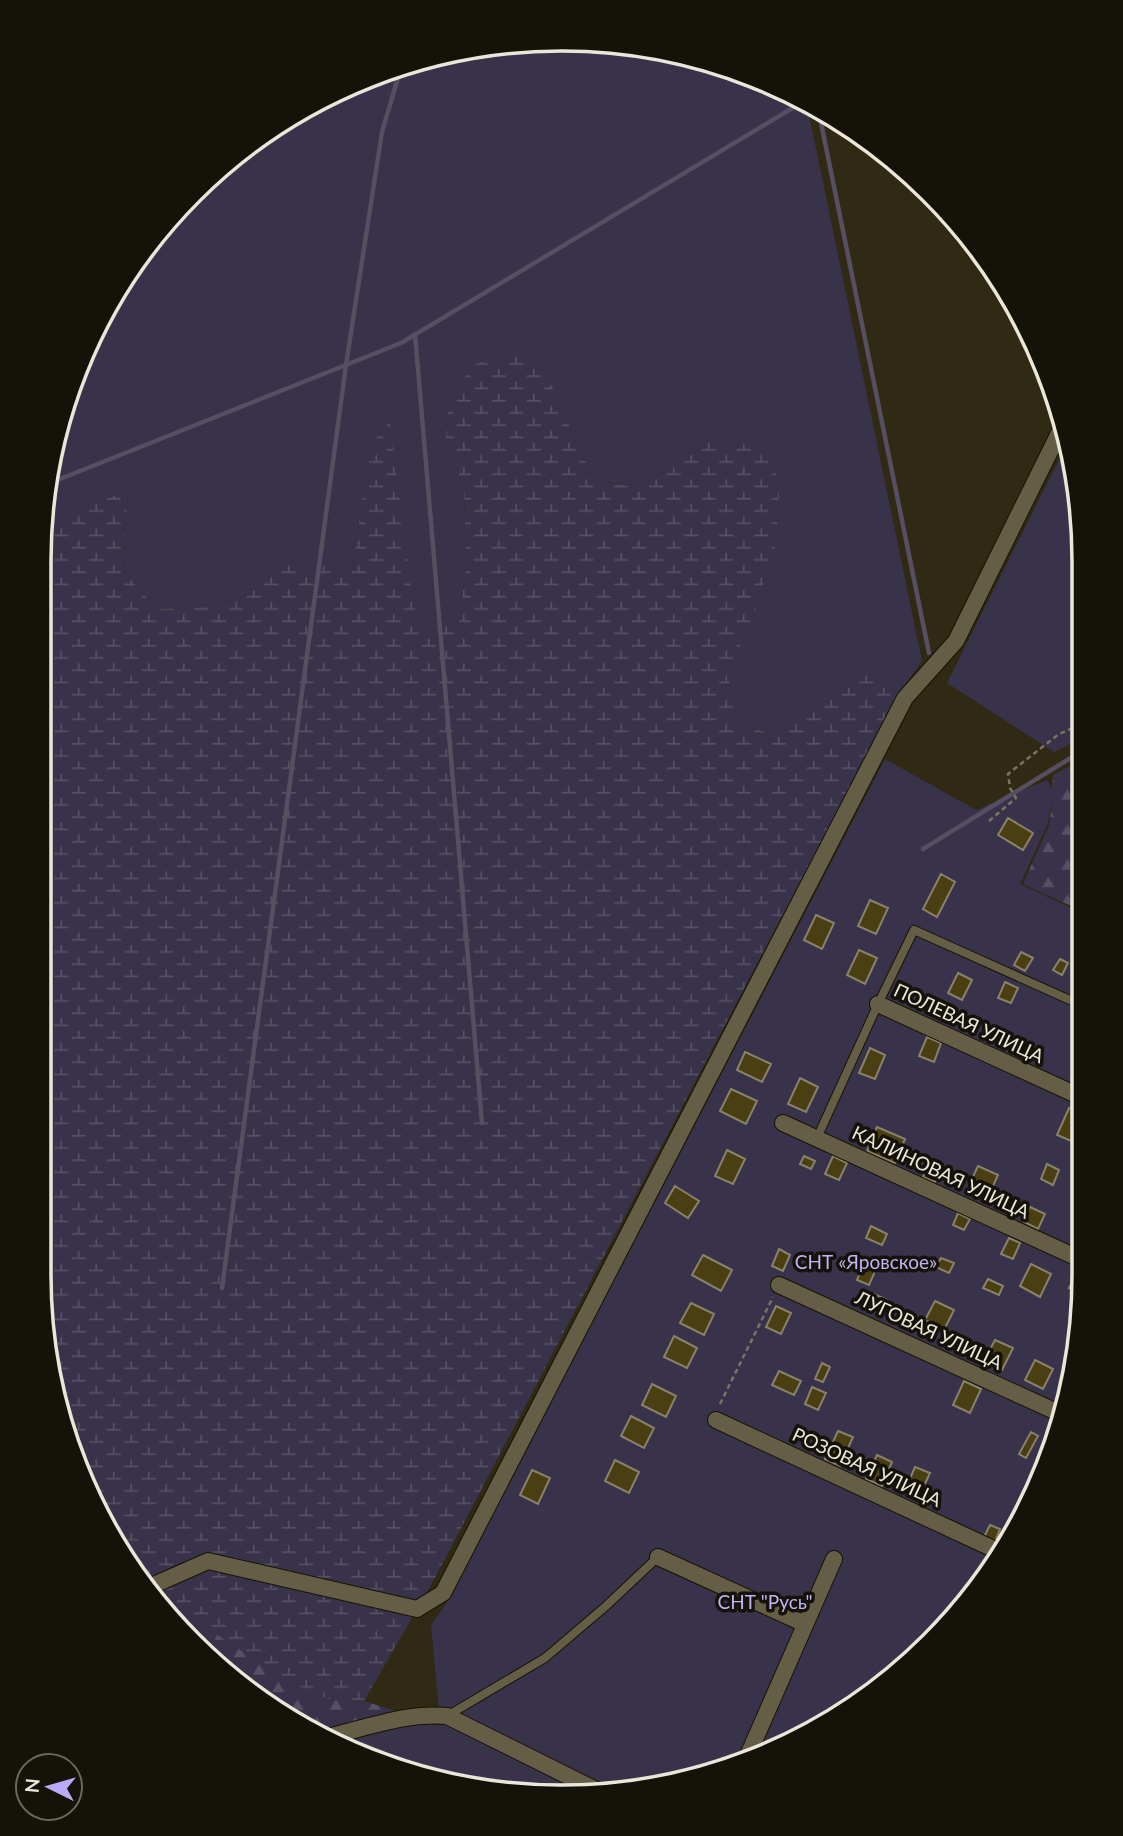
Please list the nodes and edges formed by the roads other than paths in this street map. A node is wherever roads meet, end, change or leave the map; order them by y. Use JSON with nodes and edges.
{"nodes":[{"id":1,"x":1057,"y":438,"type":"edge"},
{"id":2,"x":1072,"y":1001,"type":"edge"},
{"id":3,"x":878,"y":1004,"type":"junction"},
{"id":4,"x":1072,"y":1093,"type":"edge"},
{"id":5,"x":783,"y":1123,"type":"dead end"},
{"id":6,"x":817,"y":1138,"type":"junction"},
{"id":7,"x":1072,"y":1255,"type":"edge"},
{"id":8,"x":779,"y":1285,"type":"road end"},
{"id":9,"x":1054,"y":1411,"type":"edge"},
{"id":10,"x":716,"y":1420,"type":"road end"},
{"id":11,"x":992,"y":1548,"type":"edge"},
{"id":12,"x":658,"y":1557,"type":"joint"},
{"id":13,"x":834,"y":1559,"type":"dead end"},
{"id":14,"x":156,"y":1584,"type":"edge"},
{"id":15,"x":805,"y":1624,"type":"junction"},
{"id":16,"x":447,"y":1716,"type":"junction"},
{"id":17,"x":339,"y":1734,"type":"edge"},
{"id":18,"x":751,"y":1748,"type":"edge"},
{"id":19,"x":585,"y":1784,"type":"edge"}],
"edges":[{"from":1,"to":14,"type":"street"},
{"from":2,"to":3,"type":"lane"},
{"from":3,"to":4,"type":"street","name":"ПОЛЕВАЯ УЛИЦА"},
{"from":3,"to":6,"type":"lane"},
{"from":5,"to":6,"type":"street","name":"КАЛИНОВАЯ УЛИЦА"},
{"from":6,"to":7,"type":"street","name":"КАЛИНОВАЯ УЛИЦА"},
{"from":8,"to":9,"type":"street","name":"ЛУГОВАЯ УЛИЦА"},
{"from":10,"to":11,"type":"street","name":"РОЗОВАЯ УЛИЦА"},
{"from":12,"to":15,"type":"street"},
{"from":12,"to":16,"type":"lane"},
{"from":13,"to":15,"type":"street"},
{"from":15,"to":18,"type":"street"},
{"from":16,"to":17,"type":"street"},
{"from":16,"to":19,"type":"street"}]}
